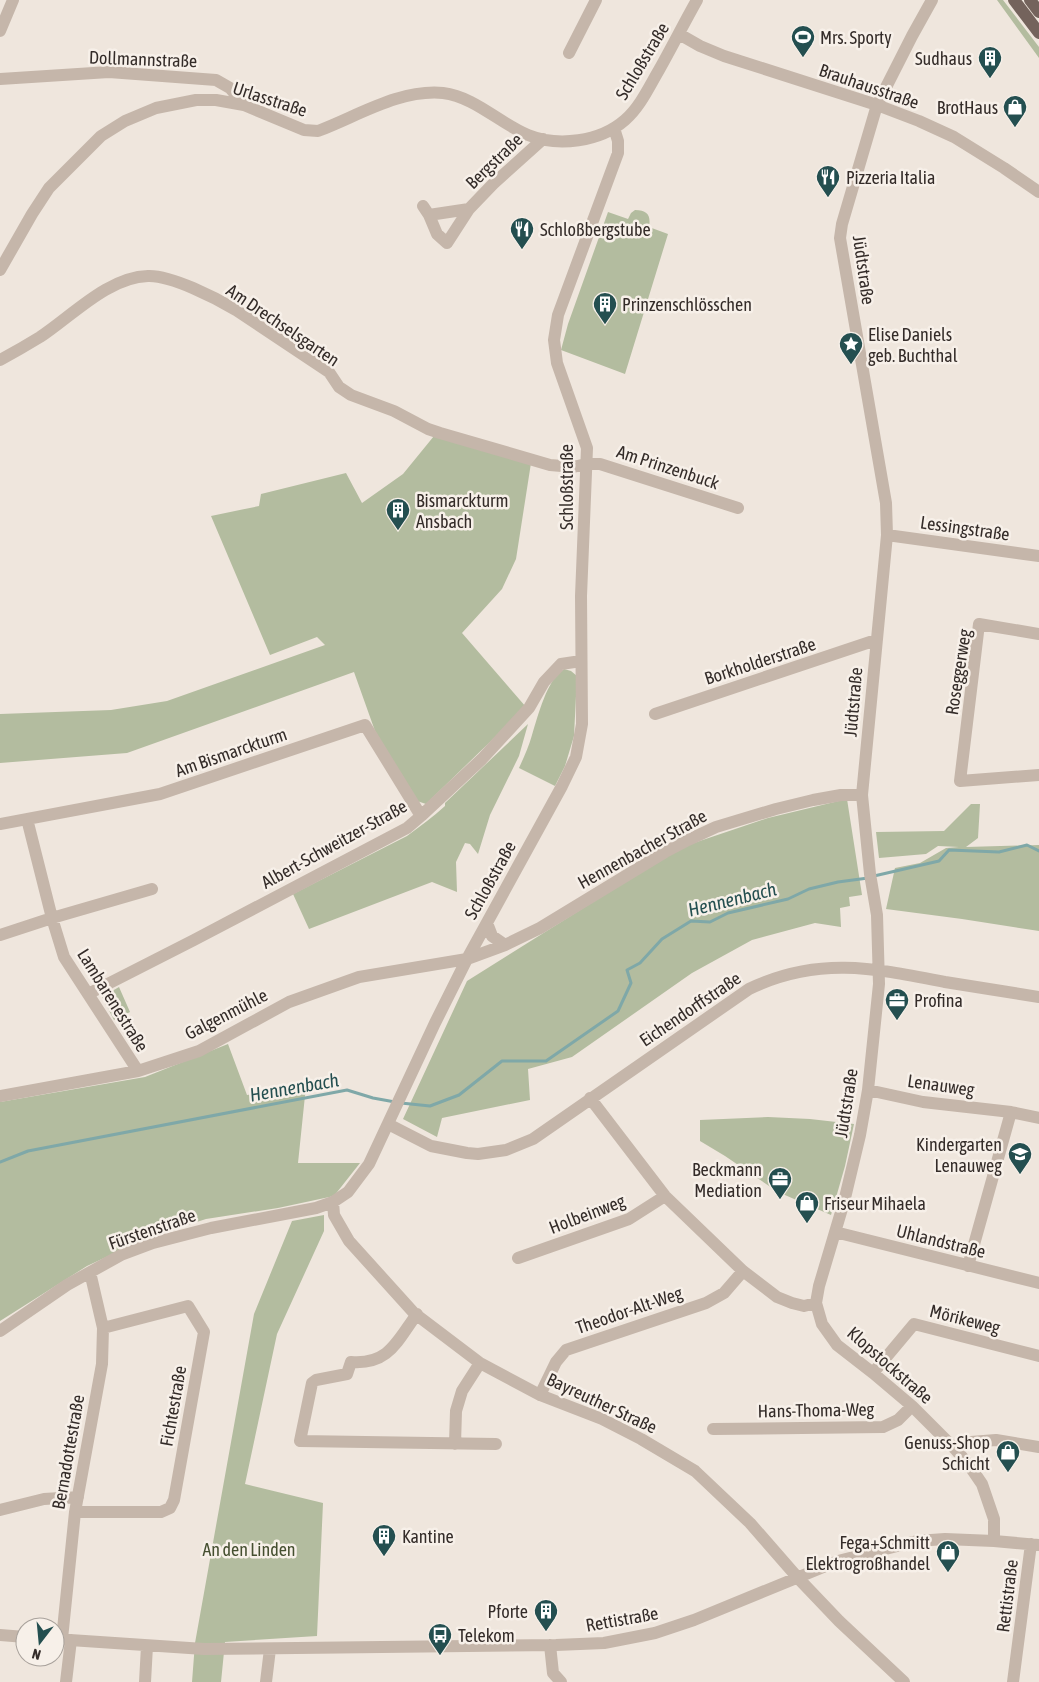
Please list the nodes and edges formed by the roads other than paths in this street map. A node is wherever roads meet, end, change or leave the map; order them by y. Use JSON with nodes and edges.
{"nodes":[{"id":1,"x":13,"y":0,"type":"edge"},
{"id":2,"x":596,"y":0,"type":"edge"},
{"id":3,"x":697,"y":0,"type":"edge"},
{"id":4,"x":932,"y":0,"type":"edge"},
{"id":5,"x":1014,"y":0,"type":"edge"},
{"id":6,"x":1030,"y":0,"type":"edge"},
{"id":7,"x":1039,"y":12,"type":"edge"},
{"id":8,"x":0,"y":31,"type":"edge"},
{"id":9,"x":1039,"y":33,"type":"edge"},
{"id":10,"x":679,"y":34,"type":"junction"},
{"id":11,"x":569,"y":53,"type":"dead end"},
{"id":12,"x":0,"y":79,"type":"edge"},
{"id":13,"x":244,"y":105,"type":"junction"},
{"id":14,"x":877,"y":106,"type":"junction"},
{"id":15,"x":614,"y":128,"type":"junction"},
{"id":16,"x":543,"y":139,"type":"junction"},
{"id":17,"x":1039,"y":192,"type":"edge"},
{"id":18,"x":469,"y":209,"type":"junction"},
{"id":19,"x":0,"y":270,"type":"edge"},
{"id":20,"x":0,"y":360,"type":"edge"},
{"id":21,"x":586,"y":464,"type":"junction"},
{"id":22,"x":738,"y":508,"type":"dead end"},
{"id":23,"x":887,"y":534,"type":"junction"},
{"id":24,"x":1039,"y":556,"type":"edge"},
{"id":25,"x":1039,"y":634,"type":"edge"},
{"id":26,"x":876,"y":640,"type":"junction"},
{"id":27,"x":581,"y":661,"type":"junction"},
{"id":28,"x":655,"y":714,"type":"dead end"},
{"id":29,"x":1039,"y":774,"type":"edge"},
{"id":30,"x":862,"y":795,"type":"junction"},
{"id":31,"x":421,"y":816,"type":"junction"},
{"id":32,"x":27,"y":819,"type":"junction"},
{"id":33,"x":0,"y":824,"type":"edge"},
{"id":34,"x":152,"y":889,"type":"dead end"},
{"id":35,"x":52,"y":918,"type":"junction"},
{"id":36,"x":488,"y":922,"type":"junction"},
{"id":37,"x":0,"y":935,"type":"edge"},
{"id":38,"x":505,"y":945,"type":"junction"},
{"id":39,"x":467,"y":959,"type":"junction"},
{"id":40,"x":879,"y":969,"type":"junction"},
{"id":41,"x":88,"y":994,"type":"junction"},
{"id":42,"x":1039,"y":997,"type":"edge"},
{"id":43,"x":138,"y":1071,"type":"junction"},
{"id":44,"x":868,"y":1090,"type":"junction"},
{"id":45,"x":0,"y":1096,"type":"edge"},
{"id":46,"x":590,"y":1098,"type":"junction"},
{"id":47,"x":1011,"y":1112,"type":"junction"},
{"id":48,"x":1039,"y":1118,"type":"edge"},
{"id":49,"x":388,"y":1124,"type":"junction"},
{"id":50,"x":665,"y":1196,"type":"junction"},
{"id":51,"x":333,"y":1202,"type":"junction"},
{"id":52,"x":835,"y":1232,"type":"junction"},
{"id":53,"x":518,"y":1258,"type":"dead end"},
{"id":54,"x":968,"y":1266,"type":"junction"},
{"id":55,"x":743,"y":1270,"type":"junction"},
{"id":56,"x":90,"y":1272,"type":"junction"},
{"id":57,"x":1039,"y":1283,"type":"edge"},
{"id":58,"x":816,"y":1303,"type":"junction"},
{"id":59,"x":417,"y":1314,"type":"junction"},
{"id":60,"x":103,"y":1328,"type":"junction"},
{"id":61,"x":0,"y":1331,"type":"edge"},
{"id":62,"x":1039,"y":1356,"type":"edge"},
{"id":63,"x":480,"y":1363,"type":"junction"},
{"id":64,"x":874,"y":1373,"type":"junction"},
{"id":65,"x":540,"y":1395,"type":"junction"},
{"id":66,"x":912,"y":1406,"type":"junction"},
{"id":67,"x":713,"y":1429,"type":"dead end"},
{"id":68,"x":455,"y":1444,"type":"junction"},
{"id":69,"x":496,"y":1444,"type":"dead end"},
{"id":70,"x":1039,"y":1447,"type":"edge"},
{"id":71,"x":956,"y":1450,"type":"junction"},
{"id":72,"x":78,"y":1497,"type":"junction"},
{"id":73,"x":0,"y":1510,"type":"edge"},
{"id":74,"x":75,"y":1512,"type":"junction"},
{"id":75,"x":994,"y":1541,"type":"junction"},
{"id":76,"x":1035,"y":1544,"type":"edge"},
{"id":77,"x":798,"y":1578,"type":"junction"},
{"id":78,"x":65,"y":1619,"type":"edge"},
{"id":79,"x":0,"y":1635,"type":"edge"},
{"id":80,"x":15,"y":1636,"type":"edge"},
{"id":81,"x":65,"y":1640,"type":"edge"},
{"id":82,"x":147,"y":1646,"type":"junction"},
{"id":83,"x":550,"y":1646,"type":"junction"},
{"id":84,"x":270,"y":1649,"type":"junction"},
{"id":85,"x":65,"y":1667,"type":"edge"},
{"id":86,"x":66,"y":1682,"type":"edge"},
{"id":87,"x":145,"y":1682,"type":"edge"},
{"id":88,"x":266,"y":1682,"type":"edge"},
{"id":89,"x":561,"y":1682,"type":"edge"},
{"id":90,"x":904,"y":1682,"type":"edge"},
{"id":91,"x":1013,"y":1682,"type":"edge"}],
"edges":[{"from":1,"to":8,"type":"street"},
{"from":2,"to":11,"type":"street"},
{"from":3,"to":10,"type":"street","name":"Schloßstraße"},
{"from":4,"to":14,"type":"street","name":"Jüdtstraße"},
{"from":5,"to":9,"type":"main road"},
{"from":6,"to":7,"type":"main road"},
{"from":10,"to":14,"type":"street","name":"Brauhausstraße"},
{"from":10,"to":15,"type":"street","name":"Schloßstraße"},
{"from":12,"to":13,"type":"street","name":"Dollmannstraße"},
{"from":13,"to":16,"type":"street","name":"Urlasstraße"},
{"from":13,"to":19,"type":"street","name":"Urlasstraße"},
{"from":14,"to":17,"type":"street","name":"Brauhausstraße"},
{"from":14,"to":23,"type":"street","name":"Jüdtstraße"},
{"from":15,"to":16,"type":"street","name":"Urlasstraße"},
{"from":15,"to":21,"type":"street","name":"Schloßstraße"},
{"from":16,"to":18,"type":"street","name":"Bergstraße"},
{"from":18,"to":18,"type":"street","name":"Bergstraße"},
{"from":20,"to":21,"type":"street","name":"Am Drechselsgarten"},
{"from":21,"to":22,"type":"street","name":"Am Prinzenbuck"},
{"from":21,"to":27,"type":"street","name":"Schloßstraße"},
{"from":23,"to":24,"type":"street","name":"Lessingstraße"},
{"from":23,"to":26,"type":"street","name":"Jüdtstraße"},
{"from":25,"to":29,"type":"street","name":"Roseggerweg"},
{"from":26,"to":28,"type":"street","name":"Borkholderstraße"},
{"from":26,"to":30,"type":"street","name":"Jüdtstraße"},
{"from":27,"to":31,"type":"street","name":"Albert-Schweitzer-Straße"},
{"from":27,"to":36,"type":"street","name":"Schloßstraße"},
{"from":30,"to":38,"type":"street","name":"Hennenbacher Straße"},
{"from":30,"to":40,"type":"street","name":"Jüdtstraße"},
{"from":31,"to":32,"type":"street","name":"Am Bismarckturm"},
{"from":31,"to":41,"type":"street","name":"Albert-Schweitzer-Straße"},
{"from":32,"to":33,"type":"street","name":"Am Bismarckturm"},
{"from":32,"to":35,"type":"street","name":"Lambarenestraße"},
{"from":34,"to":35,"type":"street"},
{"from":35,"to":37,"type":"street"},
{"from":35,"to":41,"type":"street","name":"Lambarenestraße"},
{"from":36,"to":38,"type":"street"},
{"from":36,"to":39,"type":"street","name":"Schloßstraße"},
{"from":38,"to":39,"type":"street","name":"Hennenbacher Straße"},
{"from":39,"to":43,"type":"street","name":"Galgenmühle"},
{"from":39,"to":49,"type":"street"},
{"from":40,"to":42,"type":"street","name":"Eichendorffstraße"},
{"from":40,"to":44,"type":"street","name":"Jüdtstraße"},
{"from":40,"to":46,"type":"street","name":"Eichendorffstraße"},
{"from":41,"to":43,"type":"street","name":"Lambarenestraße"},
{"from":43,"to":45,"type":"street","name":"Galgenmühle"},
{"from":44,"to":47,"type":"street","name":"Lenauweg"},
{"from":44,"to":52,"type":"street","name":"Jüdtstraße"},
{"from":46,"to":49,"type":"street","name":"Eichendorffstraße"},
{"from":46,"to":50,"type":"street"},
{"from":47,"to":48,"type":"street","name":"Lenauweg"},
{"from":47,"to":54,"type":"street"},
{"from":49,"to":51,"type":"street"},
{"from":50,"to":53,"type":"street","name":"Holbeinweg"},
{"from":50,"to":55,"type":"street"},
{"from":51,"to":56,"type":"street","name":"Fürstenstraße"},
{"from":51,"to":59,"type":"street","name":"Bayreuther Straße"},
{"from":52,"to":54,"type":"street","name":"Uhlandstraße"},
{"from":52,"to":58,"type":"street","name":"Jüdtstraße"},
{"from":54,"to":57,"type":"street","name":"Uhlandstraße"},
{"from":55,"to":58,"type":"street"},
{"from":55,"to":65,"type":"street","name":"Theodor-Alt-Weg"},
{"from":56,"to":60,"type":"street","name":"Bernadottestraße"},
{"from":56,"to":61,"type":"street","name":"Fürstenstraße"},
{"from":58,"to":64,"type":"street","name":"Klopstockstraße"},
{"from":59,"to":63,"type":"street","name":"Bayreuther Straße"},
{"from":59,"to":68,"type":"street"},
{"from":60,"to":72,"type":"street","name":"Bernadottestraße"},
{"from":60,"to":74,"type":"street","name":"Fichtestraße"},
{"from":62,"to":64,"type":"street","name":"Mörikeweg"},
{"from":63,"to":65,"type":"street","name":"Bayreuther Straße"},
{"from":63,"to":68,"type":"street"},
{"from":64,"to":66,"type":"street","name":"Klopstockstraße"},
{"from":65,"to":77,"type":"street","name":"Bayreuther Straße"},
{"from":66,"to":67,"type":"street","name":"Hans-Thoma-Weg"},
{"from":66,"to":71,"type":"street","name":"Klopstockstraße"},
{"from":68,"to":69,"type":"street"},
{"from":70,"to":71,"type":"street"},
{"from":71,"to":75,"type":"street","name":"Klopstockstraße"},
{"from":72,"to":73,"type":"street"},
{"from":72,"to":74,"type":"street","name":"Bernadottestraße"},
{"from":74,"to":78,"type":"street","name":"Bernadottestraße"},
{"from":75,"to":76,"type":"street","name":"Rettistraße"},
{"from":75,"to":77,"type":"street","name":"Rettistraße"},
{"from":76,"to":91,"type":"street","name":"Rettistraße"},
{"from":77,"to":83,"type":"street","name":"Rettistraße"},
{"from":77,"to":90,"type":"street","name":"Bayreuther Straße"},
{"from":79,"to":80,"type":"street"},
{"from":81,"to":82,"type":"street","name":"Rettistraße"},
{"from":82,"to":84,"type":"street","name":"Rettistraße"},
{"from":82,"to":87,"type":"street"},
{"from":83,"to":84,"type":"street","name":"Rettistraße"},
{"from":83,"to":89,"type":"street"},
{"from":84,"to":88,"type":"street"},
{"from":85,"to":86,"type":"street","name":"Bernadottestraße"}]}
